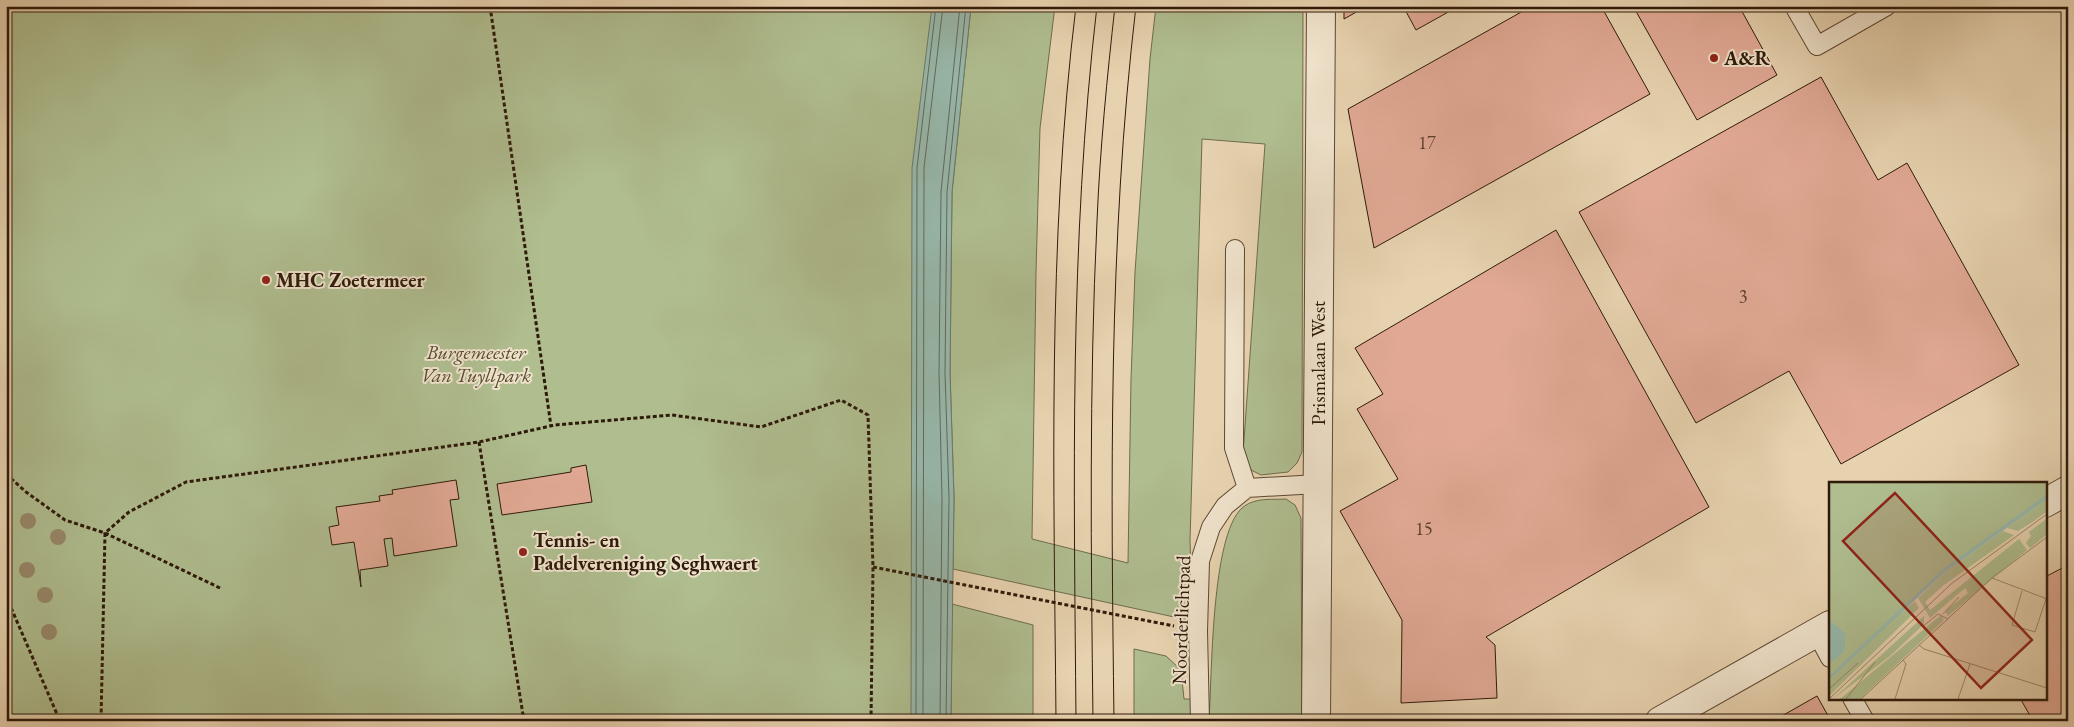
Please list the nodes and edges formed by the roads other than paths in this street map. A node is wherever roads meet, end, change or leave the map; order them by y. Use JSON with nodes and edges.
{"nodes":[{"id":1,"x":1321,"y":6,"type":"edge"},
{"id":2,"x":1794,"y":6,"type":"edge"},
{"id":3,"x":1887,"y":6,"type":"edge"},
{"id":4,"x":1235,"y":249,"type":"dead end"},
{"id":5,"x":1318,"y":484,"type":"junction"},
{"id":6,"x":1247,"y":488,"type":"junction"},
{"id":7,"x":2068,"y":490,"type":"edge"},
{"id":8,"x":2046,"y":502,"type":"edge"},
{"id":9,"x":1823,"y":629,"type":"edge"},
{"id":10,"x":1829,"y":654,"type":"edge"},
{"id":11,"x":1853,"y":700,"type":"edge"},
{"id":12,"x":1200,"y":721,"type":"edge"},
{"id":13,"x":1316,"y":721,"type":"edge"},
{"id":14,"x":1660,"y":721,"type":"edge"},
{"id":15,"x":1865,"y":721,"type":"edge"}],
"edges":[{"from":1,"to":5,"type":"street","name":"Prismalaan West"},
{"from":2,"to":3,"type":"lane"},
{"from":4,"to":6,"type":"lane"},
{"from":5,"to":6,"type":"lane"},
{"from":5,"to":13,"type":"street","name":"Prismalaan West"},
{"from":6,"to":12,"type":"lane","name":"Noorderlichtpad"},
{"from":7,"to":8,"type":"street"},
{"from":9,"to":10,"type":"lane"},
{"from":9,"to":14,"type":"street"},
{"from":11,"to":15,"type":"lane"}]}
